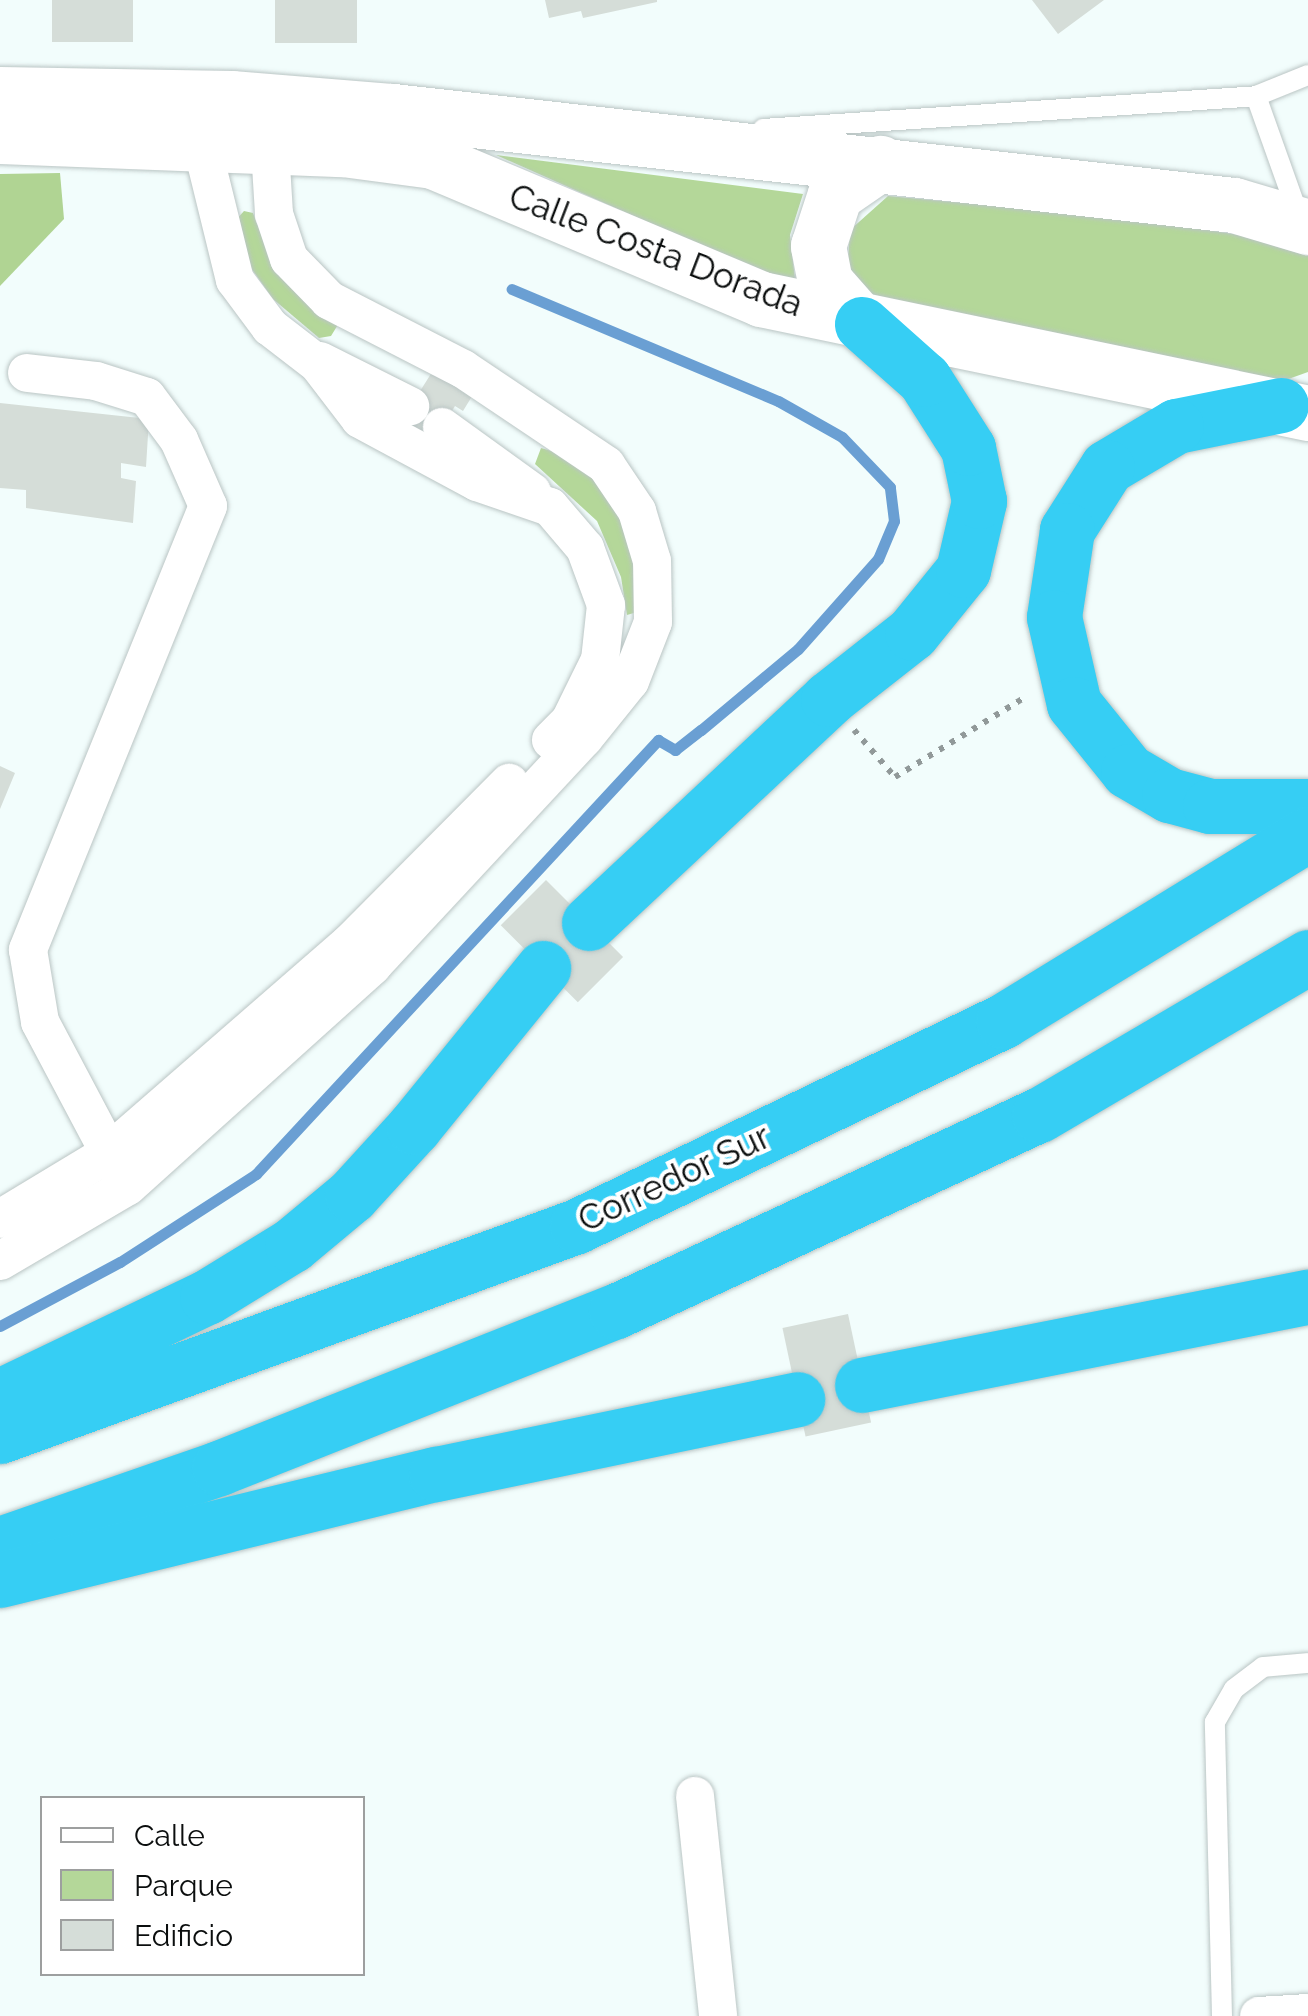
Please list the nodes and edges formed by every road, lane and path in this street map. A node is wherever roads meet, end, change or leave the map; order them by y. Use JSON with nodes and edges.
{"nodes":[{"id":1,"x":1308,"y":76,"type":"edge"},
{"id":2,"x":0,"y":94,"type":"edge"},
{"id":3,"x":1256,"y":96,"type":"junction"},
{"id":4,"x":0,"y":136,"type":"edge"},
{"id":5,"x":642,"y":137,"type":"junction"},
{"id":6,"x":202,"y":146,"type":"junction"},
{"id":7,"x":270,"y":148,"type":"junction"},
{"id":8,"x":880,"y":163,"type":"junction"},
{"id":9,"x":1305,"y":226,"type":"edge"},
{"id":10,"x":862,"y":324,"type":"junction"},
{"id":11,"x":309,"y":356,"type":"junction"},
{"id":12,"x":27,"y":373,"type":"dead end"},
{"id":13,"x":1299,"y":406,"type":"edge"},
{"id":14,"x":550,"y":507,"type":"junction"},
{"id":15,"x":1062,"y":674,"type":"junction"},
{"id":16,"x":828,"y":700,"type":"junction"},
{"id":17,"x":1308,"y":806,"type":"edge"},
{"id":18,"x":1308,"y":834,"type":"edge"},
{"id":19,"x":589,"y":923,"type":"dead end"},
{"id":20,"x":1308,"y":957,"type":"edge"},
{"id":21,"x":543,"y":968,"type":"dead end"},
{"id":22,"x":106,"y":1155,"type":"junction"},
{"id":23,"x":128,"y":1186,"type":"junction"},
{"id":24,"x":0,"y":1219,"type":"edge"},
{"id":25,"x":0,"y":1261,"type":"edge"},
{"id":26,"x":1308,"y":1297,"type":"edge"},
{"id":27,"x":862,"y":1385,"type":"dead end"},
{"id":28,"x":0,"y":1396,"type":"edge"},
{"id":29,"x":797,"y":1399,"type":"dead end"},
{"id":30,"x":0,"y":1436,"type":"edge"},
{"id":31,"x":0,"y":1544,"type":"edge"},
{"id":32,"x":0,"y":1580,"type":"edge"},
{"id":33,"x":1308,"y":1663,"type":"edge"},
{"id":34,"x":695,"y":1796,"type":"dead end"},
{"id":35,"x":1308,"y":2012,"type":"edge"},
{"id":36,"x":718,"y":2016,"type":"edge"},
{"id":37,"x":1222,"y":2016,"type":"edge"},
{"id":38,"x":1260,"y":2016,"type":"edge"}],
"edges":[{"from":1,"to":3,"type":"lane"},
{"from":2,"to":5,"type":"main road","name":"Calle Costa Dorada"},
{"from":3,"to":5,"type":"lane"},
{"from":3,"to":9,"type":"lane"},
{"from":4,"to":6,"type":"main road","name":"Calle Costa Dorada"},
{"from":5,"to":8,"type":"main road","name":"Calle Costa Dorada"},
{"from":6,"to":7,"type":"main road","name":"Calle Costa Dorada"},
{"from":6,"to":11,"type":"street"},
{"from":7,"to":10,"type":"main road","name":"Calle Costa Dorada"},
{"from":7,"to":23,"type":"street"},
{"from":8,"to":9,"type":"main road","name":"Calle Costa Dorada"},
{"from":8,"to":10,"type":"main road"},
{"from":10,"to":13,"type":"main road","name":"Calle Costa Dorada"},
{"from":10,"to":16,"type":"highway"},
{"from":11,"to":14,"type":"street"},
{"from":11,"to":14,"type":"street"},
{"from":12,"to":22,"type":"street"},
{"from":13,"to":15,"type":"highway"},
{"from":14,"to":22,"type":"street"},
{"from":15,"to":16,"type":"path"},
{"from":15,"to":17,"type":"highway"},
{"from":16,"to":19,"type":"highway"},
{"from":18,"to":30,"type":"highway","name":"Corredor Sur"},
{"from":20,"to":31,"type":"highway"},
{"from":21,"to":28,"type":"highway"},
{"from":22,"to":23,"type":"street"},
{"from":22,"to":24,"type":"street"},
{"from":23,"to":25,"type":"street"},
{"from":26,"to":27,"type":"highway"},
{"from":29,"to":32,"type":"highway"},
{"from":33,"to":37,"type":"lane"},
{"from":34,"to":36,"type":"street"},
{"from":35,"to":38,"type":"street"}]}
